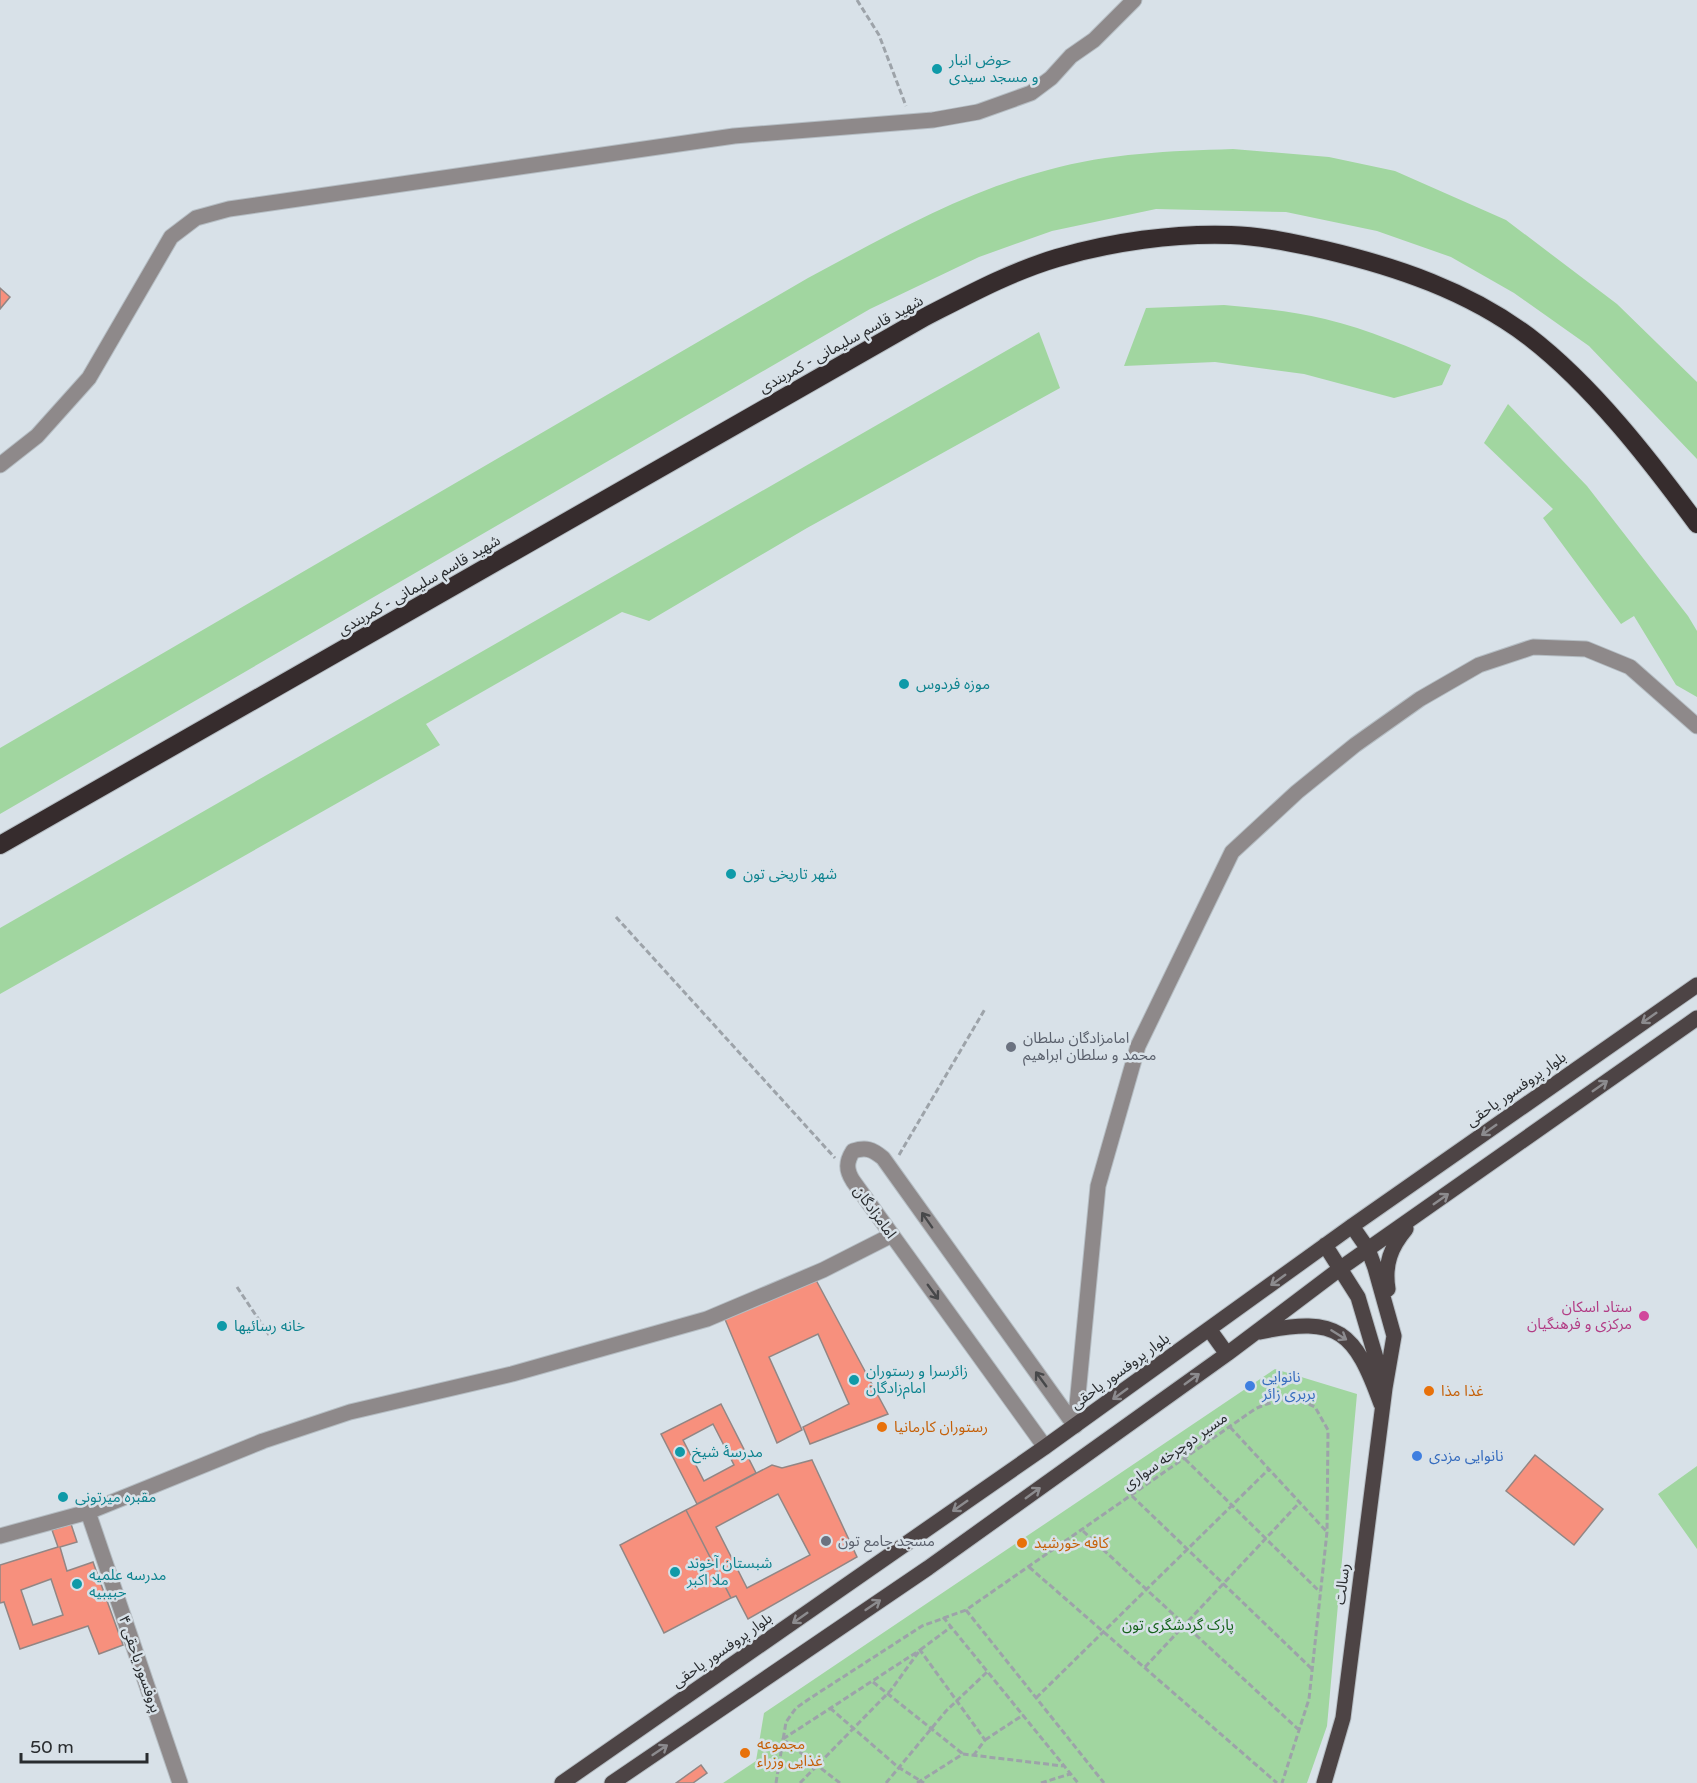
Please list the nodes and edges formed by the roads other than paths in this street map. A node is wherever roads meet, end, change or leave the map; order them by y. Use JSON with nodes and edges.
{"nodes":[{"id":1,"x":1134,"y":0,"type":"edge"},
{"id":2,"x":0,"y":465,"type":"edge"},
{"id":3,"x":1697,"y":524,"type":"edge"},
{"id":4,"x":1697,"y":726,"type":"edge"},
{"id":5,"x":0,"y":845,"type":"edge"},
{"id":6,"x":1697,"y":985,"type":"edge"},
{"id":7,"x":1697,"y":1018,"type":"edge"},
{"id":8,"x":1416,"y":1217,"type":"junction"},
{"id":9,"x":1352,"y":1226,"type":"junction"},
{"id":10,"x":892,"y":1235,"type":"junction"},
{"id":11,"x":1325,"y":1245,"type":"junction"},
{"id":12,"x":1368,"y":1249,"type":"junction"},
{"id":13,"x":1341,"y":1268,"type":"junction"},
{"id":14,"x":1375,"y":1268,"type":"junction"},
{"id":15,"x":1350,"y":1282,"type":"junction"},
{"id":16,"x":1209,"y":1329,"type":"junction"},
{"id":17,"x":1394,"y":1336,"type":"junction"},
{"id":18,"x":1227,"y":1354,"type":"junction"},
{"id":19,"x":1385,"y":1388,"type":"junction"},
{"id":20,"x":1383,"y":1407,"type":"junction"},
{"id":21,"x":1075,"y":1426,"type":"junction"},
{"id":22,"x":1045,"y":1447,"type":"junction"},
{"id":23,"x":88,"y":1512,"type":"junction"},
{"id":24,"x":0,"y":1536,"type":"edge"},
{"id":25,"x":180,"y":1783,"type":"edge"},
{"id":26,"x":562,"y":1783,"type":"edge"},
{"id":27,"x":612,"y":1783,"type":"edge"},
{"id":28,"x":1324,"y":1783,"type":"edge"}],
"edges":[{"from":1,"to":2,"type":"street"},
{"from":3,"to":5,"type":"highway","name":"شهید قاسم سلیمانی - کمربندی"},
{"from":4,"to":21,"type":"street"},
{"from":6,"to":9,"type":"main road","name":"بلوار پروفسور یاحقی","one_way":true},
{"from":8,"to":7,"type":"main road","one_way":true},
{"from":8,"to":12,"type":"main road"},
{"from":8,"to":17,"type":"main road"},
{"from":9,"to":11,"type":"main road","name":"بلوار پروفسور یاحقی"},
{"from":9,"to":12,"type":"main road","name":"رسالت"},
{"from":21,"to":10,"type":"street","name":"امامزادگان","one_way":true},
{"from":10,"to":22,"type":"street","name":"امامزادگان","one_way":true},
{"from":10,"to":23,"type":"street"},
{"from":11,"to":13,"type":"main road","name":"رسالت"},
{"from":11,"to":16,"type":"main road","name":"بلوار پروفسور یاحقی","one_way":true},
{"from":12,"to":13,"type":"main road"},
{"from":12,"to":14,"type":"main road","name":"رسالت"},
{"from":13,"to":15,"type":"main road","name":"رسالت"},
{"from":13,"to":18,"type":"main road"},
{"from":14,"to":15,"type":"main road"},
{"from":14,"to":17,"type":"main road","name":"رسالت"},
{"from":15,"to":19,"type":"main road","name":"رسالت"},
{"from":16,"to":18,"type":"main road"},
{"from":16,"to":21,"type":"main road","name":"بلوار پروفسور یاحقی","one_way":true},
{"from":17,"to":19,"type":"main road","name":"رسالت"},
{"from":18,"to":20,"type":"main road","one_way":true},
{"from":27,"to":18,"type":"main road","one_way":true},
{"from":19,"to":20,"type":"main road","name":"رسالت"},
{"from":20,"to":28,"type":"main road","name":"رسالت"},
{"from":21,"to":22,"type":"main road","name":"بلوار پروفسور یاحقی"},
{"from":22,"to":26,"type":"main road","name":"بلوار پروفسور یاحقی","one_way":true},
{"from":23,"to":24,"type":"street"},
{"from":23,"to":25,"type":"street","name":"پروفسور یاحقی ۴"}]}
